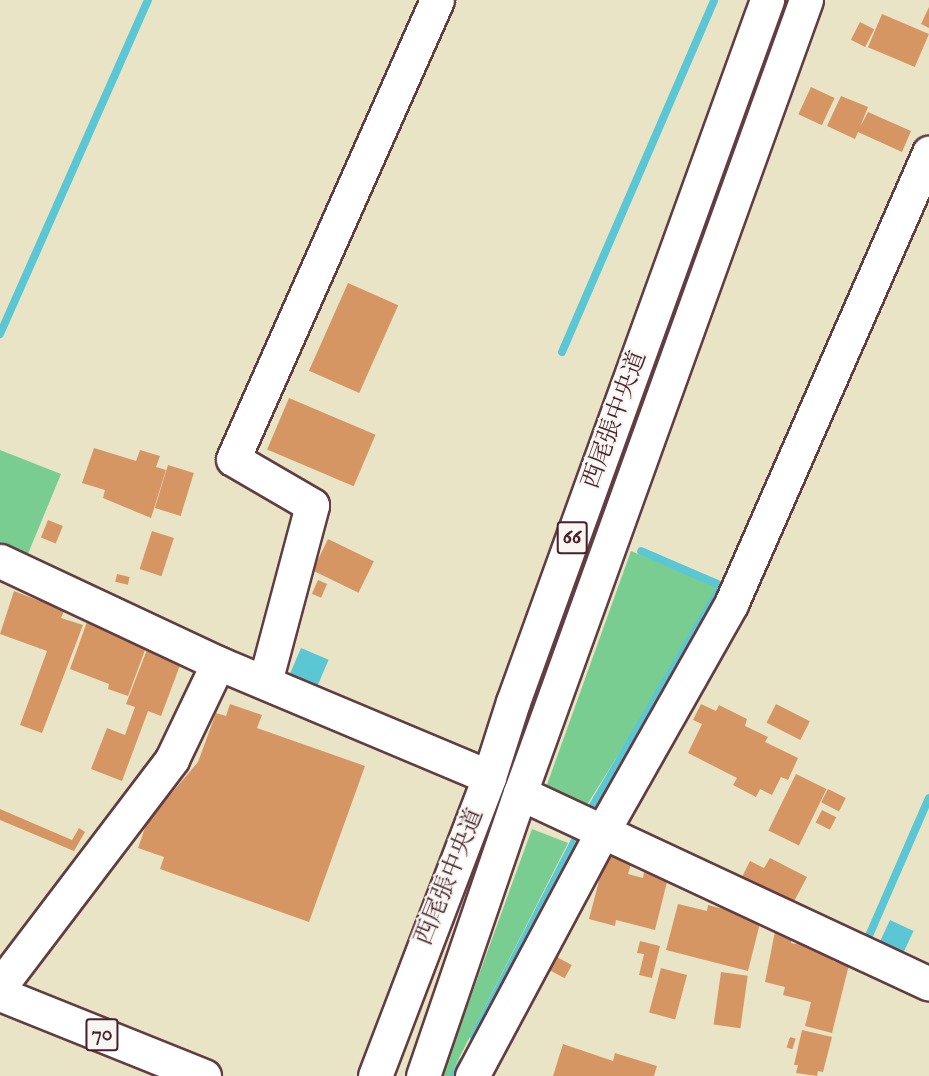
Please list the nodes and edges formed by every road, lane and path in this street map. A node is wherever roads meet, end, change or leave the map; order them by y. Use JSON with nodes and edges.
{"nodes":[{"id":1,"x":437,"y":0,"type":"edge"},
{"id":2,"x":767,"y":0,"type":"edge"},
{"id":3,"x":806,"y":0,"type":"edge"},
{"id":4,"x":929,"y":153,"type":"edge"},
{"id":5,"x":0,"y":561,"type":"edge"},
{"id":6,"x":218,"y":663,"type":"junction"},
{"id":7,"x":265,"y":682,"type":"junction"},
{"id":8,"x":489,"y":777,"type":"junction"},
{"id":9,"x":520,"y":793,"type":"junction"},
{"id":10,"x":601,"y":834,"type":"junction"},
{"id":11,"x":929,"y":984,"type":"edge"},
{"id":12,"x":0,"y":986,"type":"edge"},
{"id":13,"x":0,"y":994,"type":"edge"},
{"id":14,"x":204,"y":1076,"type":"edge"},
{"id":15,"x":375,"y":1076,"type":"edge"},
{"id":16,"x":423,"y":1076,"type":"edge"},
{"id":17,"x":472,"y":1076,"type":"edge"}],
"edges":[{"from":1,"to":7,"type":"street"},
{"from":2,"to":8,"type":"street","name":"西尾張中央道","number":"66"},
{"from":3,"to":9,"type":"street","name":"西尾張中央道","number":"66"},
{"from":4,"to":10,"type":"street"},
{"from":5,"to":6,"type":"street"},
{"from":6,"to":7,"type":"street"},
{"from":6,"to":12,"type":"street"},
{"from":7,"to":8,"type":"street"},
{"from":8,"to":15,"type":"street","name":"西尾張中央道","number":"66"},
{"from":9,"to":10,"type":"street"},
{"from":9,"to":16,"type":"street","name":"西尾張中央道","number":"66"},
{"from":10,"to":11,"type":"street"},
{"from":10,"to":17,"type":"street"},
{"from":13,"to":14,"type":"street","number":"70"}]}
